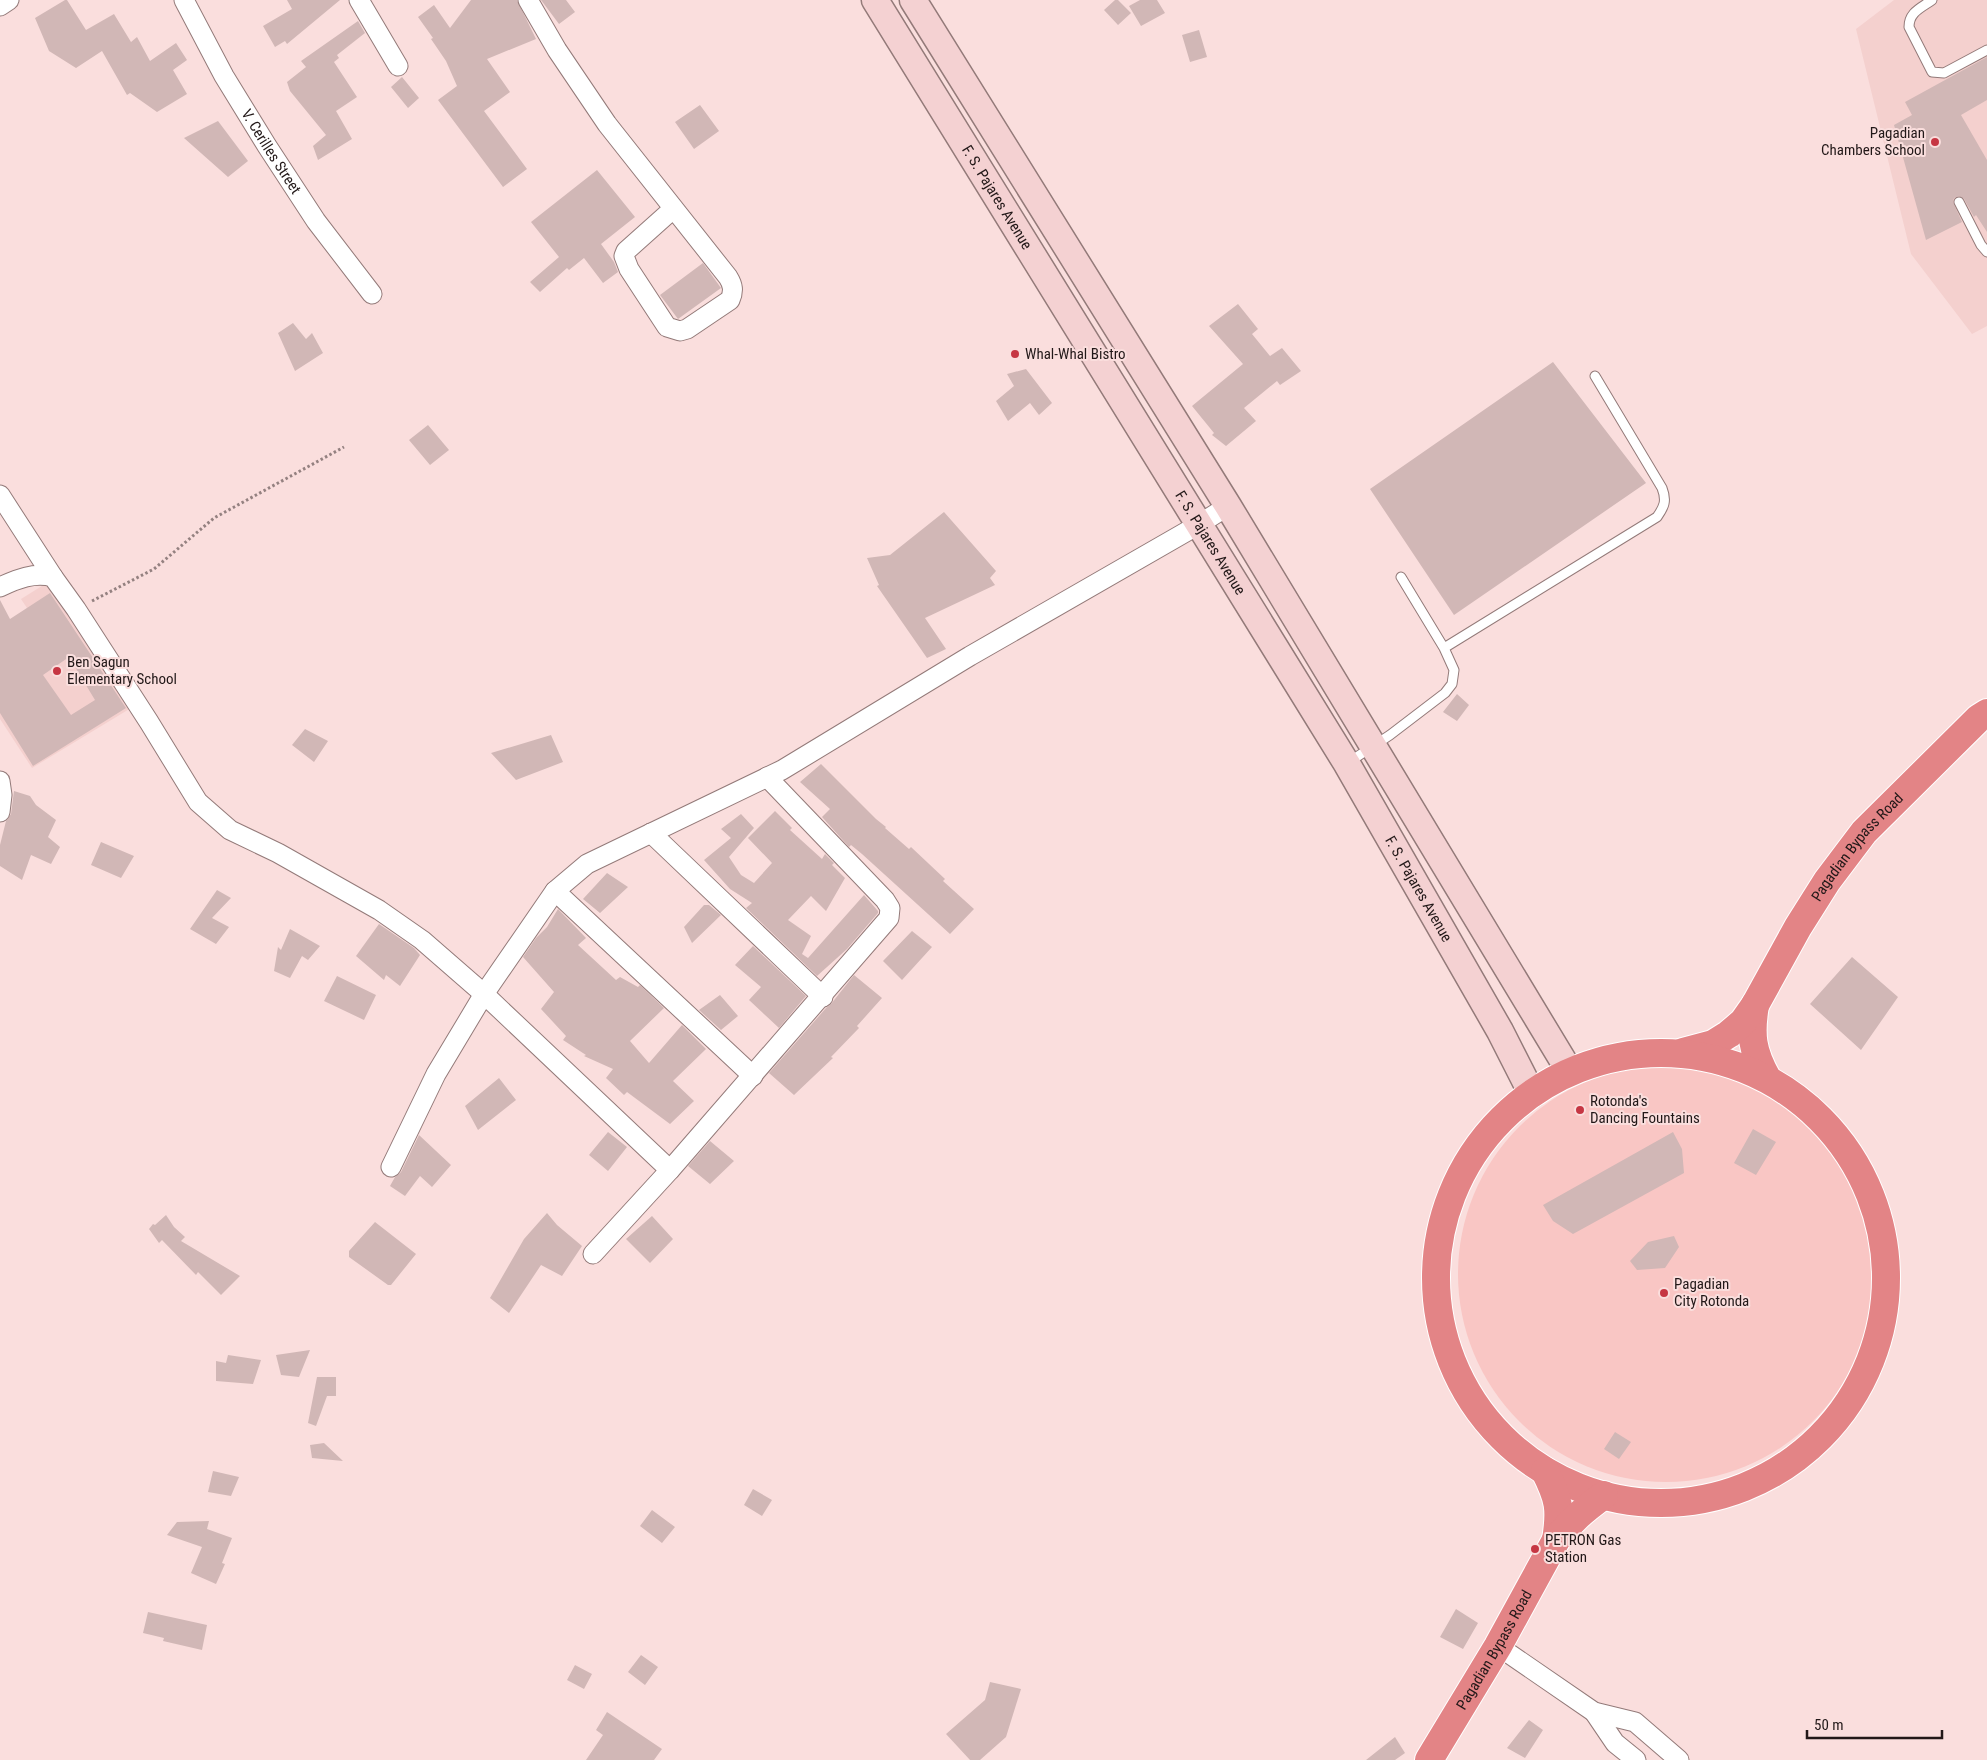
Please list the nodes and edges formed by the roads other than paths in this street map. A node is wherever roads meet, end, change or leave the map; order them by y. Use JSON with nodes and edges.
{"nodes":[{"id":1,"x":9,"y":0,"type":"edge"},
{"id":2,"x":184,"y":0,"type":"edge"},
{"id":3,"x":360,"y":0,"type":"edge"},
{"id":4,"x":528,"y":0,"type":"edge"},
{"id":5,"x":875,"y":0,"type":"edge"},
{"id":6,"x":913,"y":0,"type":"edge"},
{"id":7,"x":1932,"y":0,"type":"edge"},
{"id":8,"x":0,"y":6,"type":"edge"},
{"id":9,"x":1987,"y":50,"type":"edge"},
{"id":10,"x":398,"y":66,"type":"dead end"},
{"id":11,"x":1958,"y":202,"type":"dead end"},
{"id":12,"x":673,"y":209,"type":"junction"},
{"id":13,"x":1987,"y":252,"type":"edge"},
{"id":14,"x":372,"y":294,"type":"dead end"},
{"id":15,"x":1123,"y":337,"type":"junction"},
{"id":16,"x":1095,"y":355,"type":"junction"},
{"id":17,"x":1595,"y":376,"type":"dead end"},
{"id":18,"x":0,"y":495,"type":"edge"},
{"id":19,"x":1228,"y":506,"type":"junction"},
{"id":20,"x":1198,"y":525,"type":"junction"},
{"id":21,"x":1401,"y":576,"type":"dead end"},
{"id":22,"x":53,"y":578,"type":"junction"},
{"id":23,"x":0,"y":587,"type":"edge"},
{"id":24,"x":1444,"y":648,"type":"junction"},
{"id":25,"x":1987,"y":713,"type":"edge"},
{"id":26,"x":1373,"y":746,"type":"junction"},
{"id":27,"x":1347,"y":764,"type":"junction"},
{"id":28,"x":767,"y":777,"type":"junction"},
{"id":29,"x":0,"y":781,"type":"edge"},
{"id":30,"x":0,"y":812,"type":"edge"},
{"id":31,"x":652,"y":833,"type":"junction"},
{"id":32,"x":555,"y":891,"type":"junction"},
{"id":33,"x":484,"y":994,"type":"junction"},
{"id":34,"x":823,"y":997,"type":"junction"},
{"id":35,"x":1755,"y":1005,"type":"junction"},
{"id":36,"x":1679,"y":1053,"type":"junction"},
{"id":37,"x":1570,"y":1072,"type":"junction"},
{"id":38,"x":753,"y":1076,"type":"junction"},
{"id":39,"x":1767,"y":1078,"type":"junction"},
{"id":40,"x":1532,"y":1094,"type":"junction"},
{"id":41,"x":391,"y":1167,"type":"dead end"},
{"id":42,"x":670,"y":1170,"type":"junction"},
{"id":43,"x":593,"y":1254,"type":"dead end"},
{"id":44,"x":1545,"y":1471,"type":"junction"},
{"id":45,"x":1604,"y":1495,"type":"junction"},
{"id":46,"x":1556,"y":1540,"type":"junction"},
{"id":47,"x":1498,"y":1646,"type":"junction"},
{"id":48,"x":1594,"y":1712,"type":"junction"},
{"id":49,"x":1429,"y":1760,"type":"edge"},
{"id":50,"x":1636,"y":1760,"type":"edge"},
{"id":51,"x":1679,"y":1760,"type":"edge"}],
"edges":[{"from":1,"to":8,"type":"street"},
{"from":2,"to":14,"type":"street","name":"V. Cerilles Street"},
{"from":3,"to":10,"type":"street"},
{"from":4,"to":12,"type":"street"},
{"from":5,"to":16,"type":"main road","name":"F. S. Pajares Avenue"},
{"from":6,"to":15,"type":"main road"},
{"from":7,"to":9,"type":"lane"},
{"from":11,"to":13,"type":"lane"},
{"from":12,"to":12,"type":"street"},
{"from":15,"to":16,"type":"main road"},
{"from":15,"to":19,"type":"main road"},
{"from":16,"to":20,"type":"main road","name":"F. S. Pajares Avenue"},
{"from":17,"to":24,"type":"lane"},
{"from":18,"to":22,"type":"street"},
{"from":19,"to":20,"type":"street"},
{"from":19,"to":26,"type":"main road"},
{"from":20,"to":27,"type":"main road","name":"F. S. Pajares Avenue"},
{"from":20,"to":28,"type":"street"},
{"from":21,"to":24,"type":"lane"},
{"from":22,"to":23,"type":"street"},
{"from":22,"to":33,"type":"street"},
{"from":24,"to":26,"type":"lane"},
{"from":25,"to":35,"type":"highway","name":"Pagadian Bypass Road"},
{"from":26,"to":27,"type":"lane"},
{"from":26,"to":37,"type":"main road"},
{"from":27,"to":40,"type":"main road","name":"F. S. Pajares Avenue"},
{"from":28,"to":31,"type":"street"},
{"from":28,"to":34,"type":"street"},
{"from":29,"to":30,"type":"street"},
{"from":31,"to":32,"type":"street"},
{"from":31,"to":34,"type":"street"},
{"from":32,"to":33,"type":"street"},
{"from":32,"to":38,"type":"street"},
{"from":33,"to":41,"type":"street"},
{"from":33,"to":42,"type":"street"},
{"from":34,"to":38,"type":"street"},
{"from":35,"to":36,"type":"highway","name":"Pagadian Bypass Road"},
{"from":35,"to":39,"type":"highway","name":"Pagadian Bypass Road"},
{"from":36,"to":37,"type":"highway"},
{"from":36,"to":39,"type":"highway"},
{"from":37,"to":40,"type":"highway"},
{"from":38,"to":42,"type":"street"},
{"from":39,"to":45,"type":"highway"},
{"from":40,"to":44,"type":"highway"},
{"from":42,"to":43,"type":"street"},
{"from":44,"to":45,"type":"highway"},
{"from":44,"to":46,"type":"highway","name":"Pagadian Bypass Road"},
{"from":45,"to":46,"type":"highway","name":"Pagadian Bypass Road"},
{"from":46,"to":47,"type":"highway","name":"Pagadian Bypass Road"},
{"from":47,"to":48,"type":"street"},
{"from":47,"to":49,"type":"highway","name":"Pagadian Bypass Road"},
{"from":48,"to":50,"type":"street"},
{"from":48,"to":51,"type":"street"}]}
